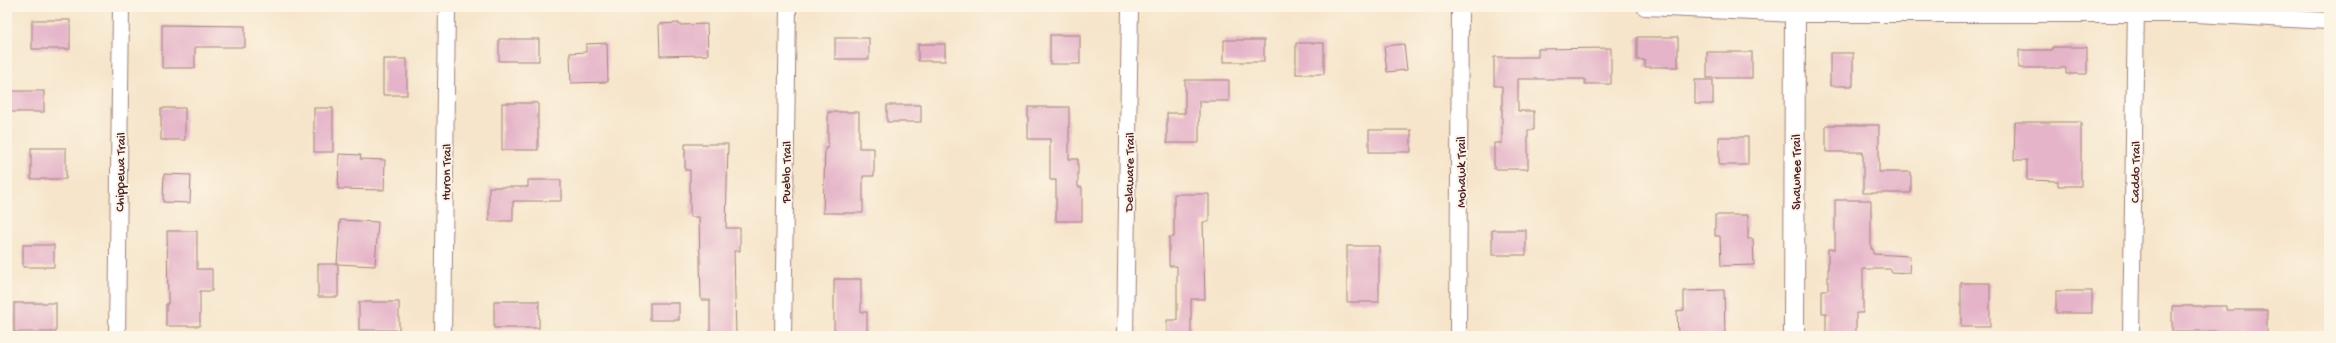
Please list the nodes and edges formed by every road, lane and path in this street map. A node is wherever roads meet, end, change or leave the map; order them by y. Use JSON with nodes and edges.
{"nodes":[{"id":1,"x":121,"y":7,"type":"edge"},
{"id":2,"x":447,"y":7,"type":"edge"},
{"id":3,"x":788,"y":7,"type":"edge"},
{"id":4,"x":1130,"y":7,"type":"edge"},
{"id":5,"x":1460,"y":7,"type":"edge"},
{"id":6,"x":1645,"y":7,"type":"edge"},
{"id":7,"x":1795,"y":10,"type":"edge"},
{"id":8,"x":2136,"y":11,"type":"edge"},
{"id":9,"x":2329,"y":20,"type":"edge"},
{"id":10,"x":117,"y":336,"type":"edge"},
{"id":11,"x":443,"y":336,"type":"edge"},
{"id":12,"x":783,"y":336,"type":"edge"},
{"id":13,"x":1125,"y":336,"type":"edge"},
{"id":14,"x":1458,"y":336,"type":"edge"},
{"id":15,"x":1794,"y":336,"type":"edge"},
{"id":16,"x":2131,"y":336,"type":"edge"}],
"edges":[{"from":1,"to":10,"type":"street","name":"Chippewa Trail"},
{"from":2,"to":11,"type":"street","name":"Huron Trail"},
{"from":3,"to":12,"type":"street","name":"Pueblo Trail"},
{"from":4,"to":13,"type":"street","name":"Delaware Trail"},
{"from":5,"to":14,"type":"street","name":"Mohawk Trail"},
{"from":6,"to":7,"type":"street"},
{"from":7,"to":8,"type":"street"},
{"from":7,"to":15,"type":"street","name":"Shawnee Trail"},
{"from":8,"to":9,"type":"street"},
{"from":8,"to":16,"type":"street","name":"Caddo Trail"}]}
